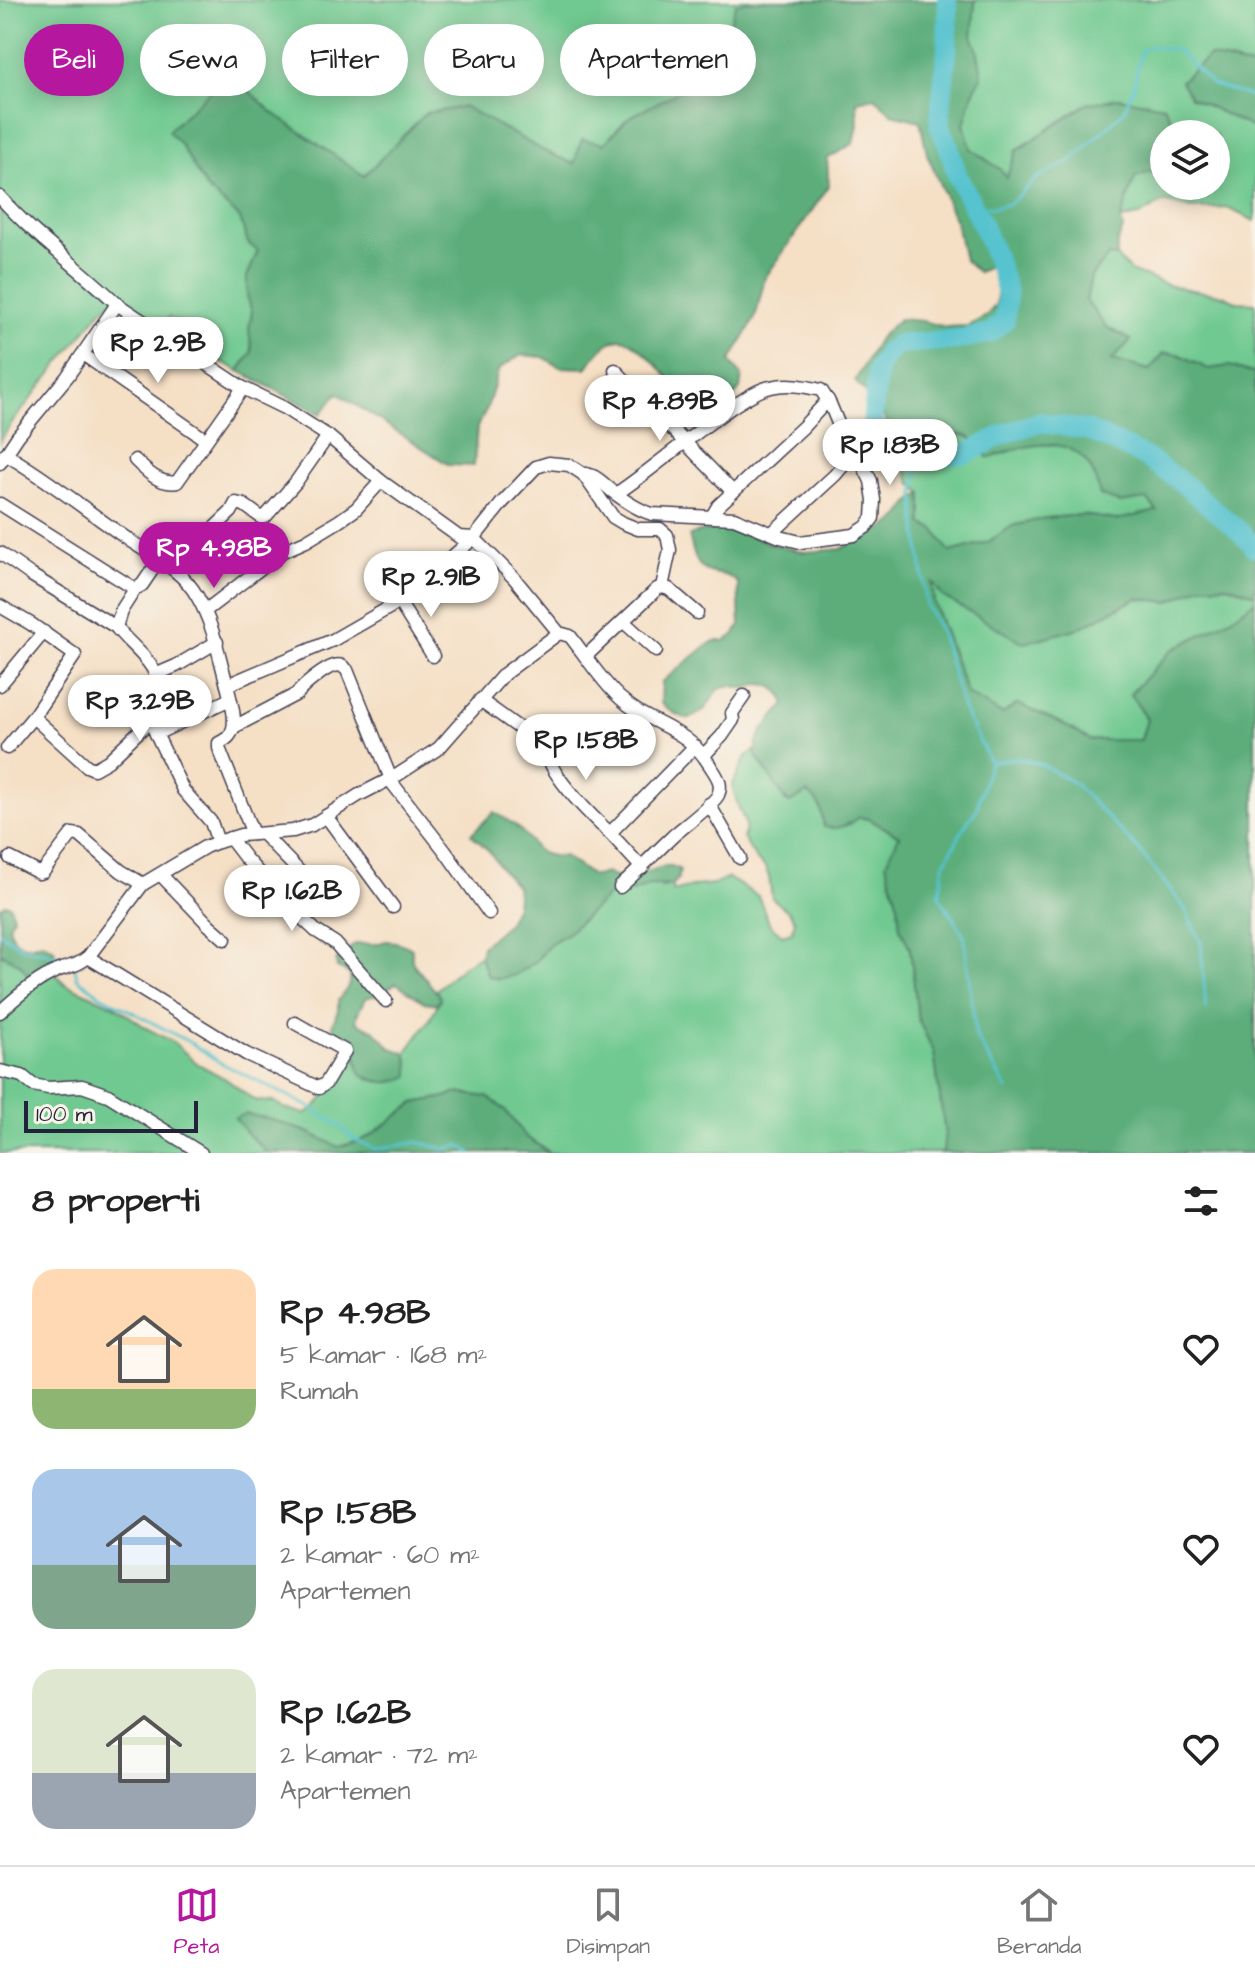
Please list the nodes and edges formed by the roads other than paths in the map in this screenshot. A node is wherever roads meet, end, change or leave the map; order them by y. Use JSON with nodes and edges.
{"nodes":[{"id":1,"x":0,"y":197,"type":"edge"},
{"id":2,"x":117,"y":304,"type":"junction"},
{"id":3,"x":90,"y":359,"type":"dead end"},
{"id":4,"x":615,"y":370,"type":"dead end"},
{"id":5,"x":243,"y":388,"type":"junction"},
{"id":6,"x":828,"y":400,"type":"junction"},
{"id":7,"x":328,"y":436,"type":"junction"},
{"id":8,"x":206,"y":440,"type":"junction"},
{"id":9,"x":685,"y":443,"type":"junction"},
{"id":10,"x":853,"y":454,"type":"junction"},
{"id":11,"x":3,"y":458,"type":"edge"},
{"id":12,"x":135,"y":460,"type":"dead end"},
{"id":13,"x":583,"y":474,"type":"junction"},
{"id":14,"x":381,"y":481,"type":"junction"},
{"id":15,"x":733,"y":492,"type":"junction"},
{"id":16,"x":616,"y":494,"type":"junction"},
{"id":17,"x":0,"y":504,"type":"edge"},
{"id":18,"x":712,"y":516,"type":"junction"},
{"id":19,"x":772,"y":533,"type":"junction"},
{"id":20,"x":474,"y":538,"type":"junction"},
{"id":21,"x":0,"y":553,"type":"edge"},
{"id":22,"x":159,"y":560,"type":"junction"},
{"id":23,"x":173,"y":567,"type":"junction"},
{"id":24,"x":662,"y":587,"type":"junction"},
{"id":25,"x":135,"y":589,"type":"junction"},
{"id":26,"x":399,"y":602,"type":"junction"},
{"id":27,"x":0,"y":606,"type":"edge"},
{"id":28,"x":205,"y":611,"type":"junction"},
{"id":29,"x":697,"y":613,"type":"dead end"},
{"id":30,"x":624,"y":622,"type":"junction"},
{"id":31,"x":116,"y":627,"type":"junction"},
{"id":32,"x":44,"y":632,"type":"junction"},
{"id":33,"x":559,"y":633,"type":"junction"},
{"id":34,"x":217,"y":642,"type":"junction"},
{"id":35,"x":656,"y":651,"type":"dead end"},
{"id":36,"x":433,"y":656,"type":"dead end"},
{"id":37,"x":586,"y":656,"type":"junction"},
{"id":38,"x":155,"y":675,"type":"junction"},
{"id":39,"x":0,"y":685,"type":"edge"},
{"id":40,"x":227,"y":685,"type":"junction"},
{"id":41,"x":744,"y":696,"type":"dead end"},
{"id":42,"x":230,"y":699,"type":"junction"},
{"id":43,"x":480,"y":700,"type":"junction"},
{"id":44,"x":33,"y":717,"type":"junction"},
{"id":45,"x":150,"y":721,"type":"junction"},
{"id":46,"x":234,"y":727,"type":"junction"},
{"id":47,"x":156,"y":734,"type":"junction"},
{"id":48,"x":7,"y":748,"type":"dead end"},
{"id":49,"x":700,"y":750,"type":"junction"},
{"id":50,"x":390,"y":779,"type":"junction"},
{"id":51,"x":709,"y":804,"type":"junction"},
{"id":52,"x":326,"y":816,"type":"junction"},
{"id":53,"x":610,"y":833,"type":"junction"},
{"id":54,"x":258,"y":834,"type":"junction"},
{"id":55,"x":224,"y":840,"type":"junction"},
{"id":56,"x":10,"y":858,"type":"dead end"},
{"id":57,"x":740,"y":858,"type":"dead end"},
{"id":58,"x":642,"y":868,"type":"junction"},
{"id":59,"x":161,"y":875,"type":"junction"},
{"id":60,"x":143,"y":884,"type":"junction"},
{"id":61,"x":620,"y":887,"type":"dead end"},
{"id":62,"x":319,"y":892,"type":"dead end"},
{"id":63,"x":393,"y":907,"type":"dead end"},
{"id":64,"x":489,"y":913,"type":"dead end"},
{"id":65,"x":225,"y":939,"type":"dead end"},
{"id":66,"x":88,"y":957,"type":"junction"},
{"id":67,"x":386,"y":1001,"type":"dead end"},
{"id":68,"x":0,"y":1012,"type":"edge"},
{"id":69,"x":295,"y":1023,"type":"dead end"},
{"id":70,"x":0,"y":1071,"type":"edge"},
{"id":71,"x":201,"y":1153,"type":"edge"}],
"edges":[{"from":1,"to":2,"type":"street"},
{"from":2,"to":5,"type":"street"},
{"from":2,"to":11,"type":"street"},
{"from":3,"to":8,"type":"street"},
{"from":4,"to":9,"type":"street"},
{"from":5,"to":7,"type":"street"},
{"from":5,"to":8,"type":"street"},
{"from":6,"to":9,"type":"street"},
{"from":6,"to":10,"type":"street"},
{"from":6,"to":15,"type":"street"},
{"from":7,"to":14,"type":"street"},
{"from":7,"to":23,"type":"street"},
{"from":8,"to":12,"type":"street"},
{"from":9,"to":15,"type":"street"},
{"from":9,"to":16,"type":"street"},
{"from":10,"to":19,"type":"street"},
{"from":10,"to":19,"type":"street"},
{"from":11,"to":22,"type":"street"},
{"from":13,"to":16,"type":"street"},
{"from":13,"to":20,"type":"street"},
{"from":13,"to":24,"type":"street"},
{"from":14,"to":20,"type":"street"},
{"from":14,"to":28,"type":"street"},
{"from":15,"to":18,"type":"street"},
{"from":16,"to":18,"type":"street"},
{"from":17,"to":25,"type":"street"},
{"from":18,"to":19,"type":"street"},
{"from":20,"to":26,"type":"street"},
{"from":20,"to":33,"type":"street"},
{"from":21,"to":31,"type":"street"},
{"from":22,"to":23,"type":"street"},
{"from":22,"to":25,"type":"street"},
{"from":23,"to":28,"type":"street"},
{"from":24,"to":29,"type":"street"},
{"from":24,"to":30,"type":"street"},
{"from":25,"to":31,"type":"street"},
{"from":26,"to":36,"type":"street"},
{"from":26,"to":40,"type":"street"},
{"from":27,"to":32,"type":"street"},
{"from":28,"to":34,"type":"street"},
{"from":30,"to":35,"type":"street"},
{"from":30,"to":37,"type":"street"},
{"from":31,"to":38,"type":"street"},
{"from":32,"to":39,"type":"street"},
{"from":32,"to":44,"type":"street"},
{"from":33,"to":37,"type":"street"},
{"from":33,"to":43,"type":"street"},
{"from":34,"to":38,"type":"street"},
{"from":34,"to":40,"type":"street"},
{"from":37,"to":49,"type":"street"},
{"from":38,"to":45,"type":"street"},
{"from":40,"to":42,"type":"street"},
{"from":41,"to":49,"type":"street"},
{"from":42,"to":46,"type":"street"},
{"from":42,"to":47,"type":"street"},
{"from":43,"to":50,"type":"street"},
{"from":43,"to":53,"type":"street"},
{"from":44,"to":45,"type":"street"},
{"from":44,"to":48,"type":"street"},
{"from":45,"to":47,"type":"street"},
{"from":46,"to":50,"type":"street"},
{"from":46,"to":54,"type":"street"},
{"from":47,"to":55,"type":"street"},
{"from":49,"to":51,"type":"street"},
{"from":49,"to":53,"type":"street"},
{"from":50,"to":52,"type":"street"},
{"from":50,"to":64,"type":"street"},
{"from":51,"to":57,"type":"street"},
{"from":51,"to":58,"type":"street"},
{"from":52,"to":54,"type":"street"},
{"from":52,"to":63,"type":"street"},
{"from":53,"to":58,"type":"street"},
{"from":54,"to":55,"type":"street"},
{"from":54,"to":62,"type":"street"},
{"from":55,"to":59,"type":"street"},
{"from":55,"to":67,"type":"street"},
{"from":56,"to":60,"type":"street"},
{"from":58,"to":61,"type":"street"},
{"from":59,"to":60,"type":"street"},
{"from":59,"to":65,"type":"street"},
{"from":60,"to":66,"type":"street"},
{"from":66,"to":68,"type":"street"},
{"from":66,"to":69,"type":"street"},
{"from":70,"to":71,"type":"street"}]}
